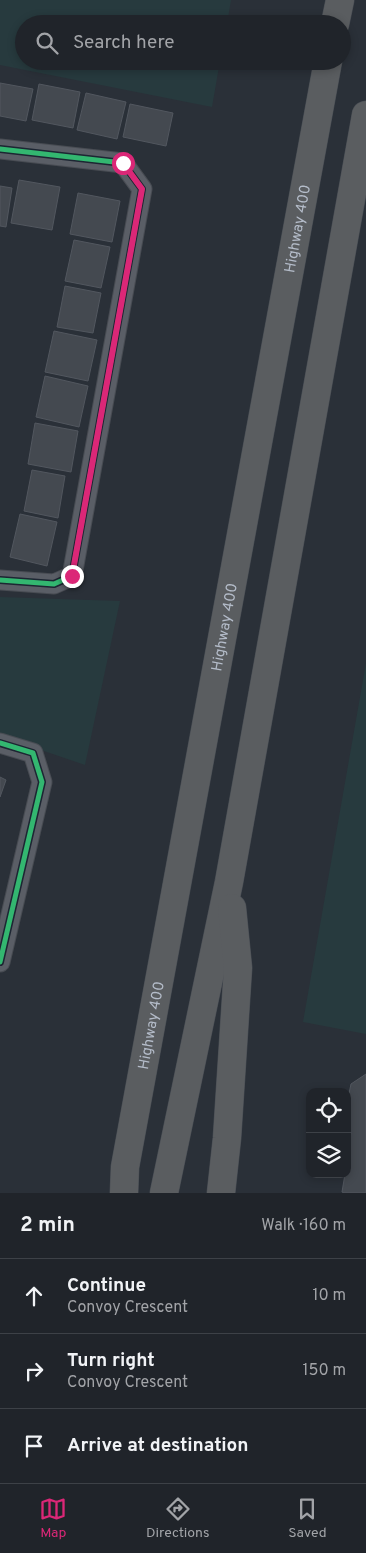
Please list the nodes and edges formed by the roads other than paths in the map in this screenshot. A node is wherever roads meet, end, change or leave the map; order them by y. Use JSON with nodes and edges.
{"nodes":[{"id":1,"x":340,"y":0,"type":"edge"},
{"id":2,"x":337,"y":15,"type":"edge"},
{"id":3,"x":326,"y":70,"type":"edge"},
{"id":4,"x":366,"y":115,"type":"edge"},
{"id":5,"x":0,"y":149,"type":"edge"},
{"id":6,"x":0,"y":580,"type":"edge"},
{"id":7,"x":0,"y":743,"type":"edge"},
{"id":8,"x":229,"y":882,"type":"junction"},
{"id":9,"x":3,"y":933,"type":"edge"},
{"id":10,"x":0,"y":962,"type":"edge"},
{"id":11,"x":124,"y":1180,"type":"edge"},
{"id":12,"x":116,"y":1193,"type":"edge"},
{"id":13,"x":164,"y":1193,"type":"edge"},
{"id":14,"x":221,"y":1193,"type":"edge"}],
"edges":[{"from":1,"to":2,"type":"highway"},
{"from":3,"to":11,"type":"highway","name":"Highway 400"},
{"from":4,"to":8,"type":"highway"},
{"from":5,"to":6,"type":"street"},
{"from":7,"to":9,"type":"street"},
{"from":8,"to":13,"type":"highway"},
{"from":8,"to":14,"type":"highway"},
{"from":9,"to":10,"type":"street"},
{"from":11,"to":12,"type":"highway","name":"Highway 400"}]}
